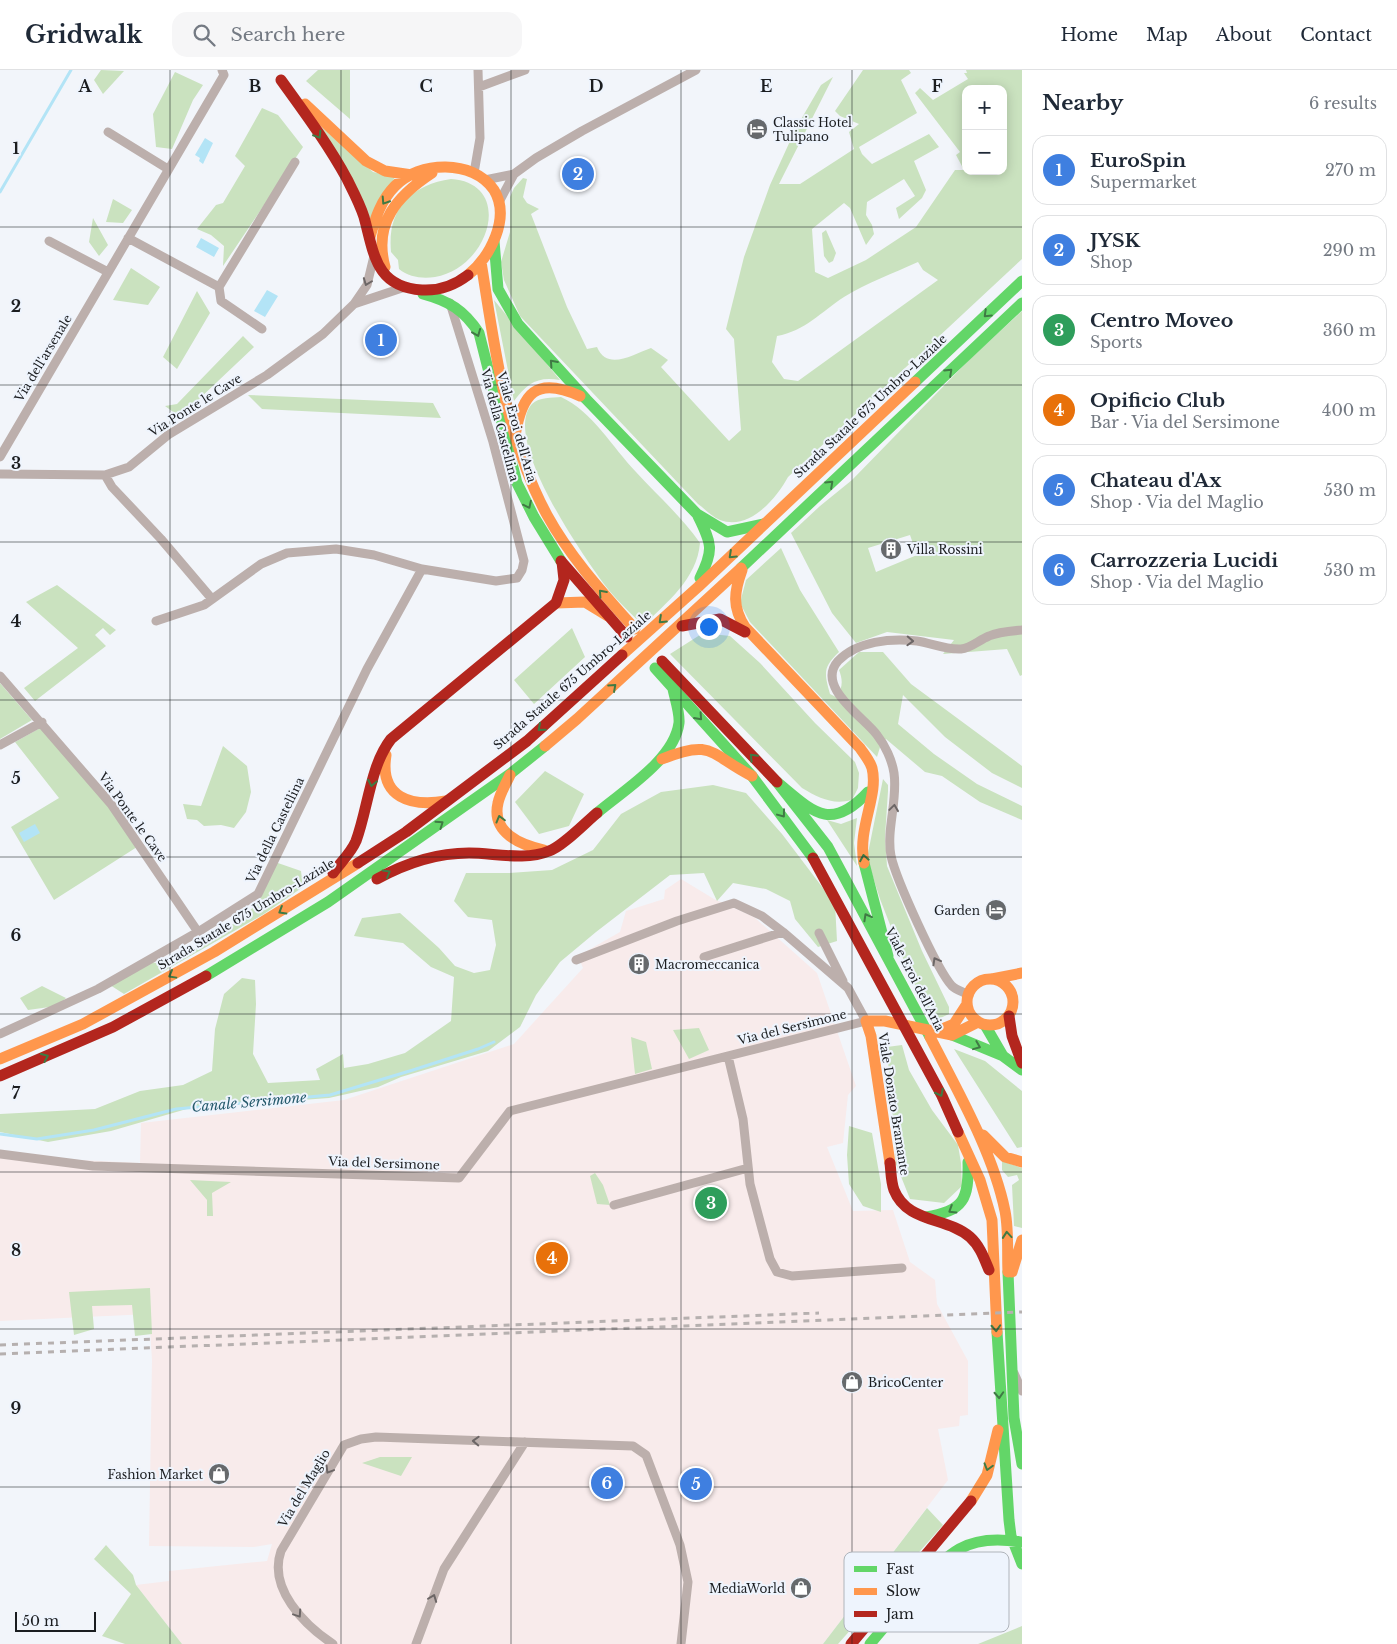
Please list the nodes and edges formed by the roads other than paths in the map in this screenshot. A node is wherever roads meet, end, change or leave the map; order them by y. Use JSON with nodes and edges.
{"nodes":[{"id":1,"x":222,"y":70,"type":"edge"},
{"id":2,"x":272,"y":70,"type":"edge"},
{"id":3,"x":478,"y":70,"type":"edge"},
{"id":4,"x":525,"y":70,"type":"edge"},
{"id":5,"x":696,"y":70,"type":"edge"},
{"id":6,"x":282,"y":80,"type":"junction"},
{"id":7,"x":479,"y":87,"type":"junction"},
{"id":8,"x":108,"y":132,"type":"dead end"},
{"id":9,"x":295,"y":162,"type":"dead end"},
{"id":10,"x":443,"y":167,"type":"junction"},
{"id":11,"x":168,"y":169,"type":"junction"},
{"id":12,"x":474,"y":173,"type":"junction"},
{"id":13,"x":412,"y":174,"type":"junction"},
{"id":14,"x":514,"y":174,"type":"junction"},
{"id":15,"x":485,"y":180,"type":"junction"},
{"id":16,"x":499,"y":202,"type":"junction"},
{"id":17,"x":370,"y":237,"type":"junction"},
{"id":18,"x":128,"y":238,"type":"junction"},
{"id":19,"x":49,"y":241,"type":"dead end"},
{"id":20,"x":494,"y":241,"type":"junction"},
{"id":21,"x":374,"y":256,"type":"junction"},
{"id":22,"x":481,"y":262,"type":"junction"},
{"id":23,"x":108,"y":272,"type":"junction"},
{"id":24,"x":390,"y":278,"type":"junction"},
{"id":25,"x":1022,"y":281,"type":"edge"},
{"id":26,"x":219,"y":287,"type":"junction"},
{"id":27,"x":406,"y":289,"type":"junction"},
{"id":28,"x":450,"y":301,"type":"junction"},
{"id":29,"x":1022,"y":303,"type":"edge"},
{"id":30,"x":354,"y":304,"type":"junction"},
{"id":31,"x":262,"y":329,"type":"dead end"},
{"id":32,"x":586,"y":399,"type":"junction"},
{"id":33,"x":515,"y":436,"type":"junction"},
{"id":34,"x":0,"y":456,"type":"edge"},
{"id":35,"x":0,"y":474,"type":"edge"},
{"id":36,"x":105,"y":475,"type":"junction"},
{"id":37,"x":698,"y":514,"type":"junction"},
{"id":38,"x":766,"y":523,"type":"junction"},
{"id":39,"x":562,"y":562,"type":"junction"},
{"id":40,"x":745,"y":565,"type":"junction"},
{"id":41,"x":422,"y":569,"type":"junction"},
{"id":42,"x":698,"y":587,"type":"junction"},
{"id":43,"x":212,"y":599,"type":"junction"},
{"id":44,"x":556,"y":603,"type":"junction"},
{"id":45,"x":608,"y":616,"type":"junction"},
{"id":46,"x":156,"y":620,"type":"dead end"},
{"id":47,"x":680,"y":626,"type":"junction"},
{"id":48,"x":1022,"y":630,"type":"edge"},
{"id":49,"x":751,"y":636,"type":"junction"},
{"id":50,"x":0,"y":676,"type":"edge"},
{"id":51,"x":674,"y":688,"type":"junction"},
{"id":52,"x":42,"y":722,"type":"junction"},
{"id":53,"x":391,"y":739,"type":"junction"},
{"id":54,"x":0,"y":745,"type":"edge"},
{"id":55,"x":662,"y":759,"type":"junction"},
{"id":56,"x":510,"y":774,"type":"junction"},
{"id":57,"x":752,"y":776,"type":"junction"},
{"id":58,"x":777,"y":782,"type":"junction"},
{"id":59,"x":871,"y":789,"type":"junction"},
{"id":60,"x":448,"y":800,"type":"junction"},
{"id":61,"x":552,"y":851,"type":"junction"},
{"id":62,"x":324,"y":885,"type":"junction"},
{"id":63,"x":328,"y":902,"type":"junction"},
{"id":64,"x":198,"y":932,"type":"junction"},
{"id":65,"x":783,"y":932,"type":"junction"},
{"id":66,"x":819,"y":933,"type":"dead end"},
{"id":67,"x":888,"y":956,"type":"junction"},
{"id":68,"x":704,"y":957,"type":"dead end"},
{"id":69,"x":576,"y":960,"type":"dead end"},
{"id":70,"x":1022,"y":974,"type":"edge"},
{"id":71,"x":987,"y":980,"type":"junction"},
{"id":72,"x":845,"y":986,"type":"junction"},
{"id":73,"x":1022,"y":997,"type":"edge"},
{"id":74,"x":968,"y":999,"type":"junction"},
{"id":75,"x":1011,"y":1012,"type":"junction"},
{"id":76,"x":866,"y":1021,"type":"junction"},
{"id":77,"x":982,"y":1023,"type":"junction"},
{"id":78,"x":934,"y":1031,"type":"junction"},
{"id":79,"x":0,"y":1034,"type":"edge"},
{"id":80,"x":952,"y":1035,"type":"junction"},
{"id":81,"x":728,"y":1056,"type":"junction"},
{"id":82,"x":1003,"y":1056,"type":"junction"},
{"id":83,"x":0,"y":1059,"type":"edge"},
{"id":84,"x":1022,"y":1063,"type":"edge"},
{"id":85,"x":1022,"y":1070,"type":"edge"},
{"id":86,"x":0,"y":1076,"type":"edge"},
{"id":87,"x":975,"y":1125,"type":"junction"},
{"id":88,"x":967,"y":1152,"type":"junction"},
{"id":89,"x":0,"y":1154,"type":"edge"},
{"id":90,"x":1022,"y":1162,"type":"edge"},
{"id":91,"x":748,"y":1168,"type":"junction"},
{"id":92,"x":614,"y":1205,"type":"dead end"},
{"id":93,"x":924,"y":1217,"type":"junction"},
{"id":94,"x":1022,"y":1240,"type":"edge"},
{"id":95,"x":902,"y":1268,"type":"dead end"},
{"id":96,"x":993,"y":1284,"type":"junction"},
{"id":97,"x":1008,"y":1284,"type":"junction"},
{"id":98,"x":1012,"y":1369,"type":"junction"},
{"id":99,"x":1022,"y":1391,"type":"edge"},
{"id":100,"x":1022,"y":1406,"type":"edge"},
{"id":101,"x":1001,"y":1420,"type":"junction"},
{"id":102,"x":525,"y":1442,"type":"junction"},
{"id":103,"x":1022,"y":1464,"type":"edge"},
{"id":104,"x":1022,"y":1542,"type":"edge"},
{"id":105,"x":929,"y":1552,"type":"edge"},
{"id":106,"x":953,"y":1552,"type":"edge"},
{"id":107,"x":1022,"y":1564,"type":"edge"},
{"id":108,"x":862,"y":1632,"type":"edge"},
{"id":109,"x":880,"y":1632,"type":"edge"},
{"id":110,"x":332,"y":1644,"type":"edge"},
{"id":111,"x":416,"y":1644,"type":"edge"},
{"id":112,"x":681,"y":1644,"type":"edge"},
{"id":113,"x":851,"y":1644,"type":"edge"},
{"id":114,"x":870,"y":1644,"type":"edge"}],
"edges":[{"from":1,"to":11,"type":"street","name":"Via dell'arsenale"},
{"from":2,"to":6,"type":"main road"},
{"from":3,"to":7,"type":"street"},
{"from":4,"to":7,"type":"street"},
{"from":5,"to":14,"type":"street"},
{"from":6,"to":13,"type":"main road"},
{"from":6,"to":17,"type":"main road","one_way":true},
{"from":7,"to":12,"type":"street"},
{"from":8,"to":11,"type":"street"},
{"from":9,"to":26,"type":"street"},
{"from":10,"to":12,"type":"main road"},
{"from":10,"to":13,"type":"main road"},
{"from":10,"to":24,"type":"main road"},
{"from":11,"to":18,"type":"street","name":"Via dell'arsenale"},
{"from":12,"to":15,"type":"main road"},
{"from":13,"to":17,"type":"main road","one_way":true},
{"from":14,"to":15,"type":"street"},
{"from":14,"to":16,"type":"street"},
{"from":15,"to":16,"type":"main road"},
{"from":16,"to":20,"type":"main road"},
{"from":17,"to":21,"type":"main road"},
{"from":18,"to":23,"type":"street","name":"Via dell'arsenale"},
{"from":18,"to":26,"type":"street"},
{"from":19,"to":23,"type":"street"},
{"from":20,"to":22,"type":"main road"},
{"from":32,"to":20,"type":"main road","one_way":true},
{"from":21,"to":24,"type":"main road"},
{"from":21,"to":30,"type":"street","name":"Via Ponte le Cave","one_way":true},
{"from":22,"to":27,"type":"main road"},
{"from":22,"to":33,"type":"main road","name":"Viale Eroi dell'Aria"},
{"from":23,"to":34,"type":"street","name":"Via dell'arsenale"},
{"from":24,"to":27,"type":"main road"},
{"from":25,"to":38,"type":"main road","name":"Strada Statale 675 Umbro-Laziale","one_way":true},
{"from":26,"to":31,"type":"street"},
{"from":27,"to":28,"type":"main road","name":"Viale Eroi dell'Aria"},
{"from":27,"to":30,"type":"street","name":"Via Ponte le Cave"},
{"from":28,"to":39,"type":"main road","name":"Viale Eroi dell'Aria","one_way":true},
{"from":28,"to":41,"type":"street","name":"Via della Castellina"},
{"from":40,"to":29,"type":"main road","one_way":true},
{"from":30,"to":36,"type":"street","name":"Via Ponte le Cave"},
{"from":32,"to":33,"type":"main road"},
{"from":32,"to":37,"type":"main road"},
{"from":45,"to":33,"type":"main road","name":"Viale Eroi dell'Aria","one_way":true},
{"from":35,"to":36,"type":"street","name":"Via Ponte le Cave"},
{"from":36,"to":43,"type":"street"},
{"from":37,"to":38,"type":"main road"},
{"from":37,"to":42,"type":"main road"},
{"from":38,"to":42,"type":"main road","name":"Strada Statale 675 Umbro-Laziale","one_way":true},
{"from":39,"to":44,"type":"main road"},
{"from":39,"to":45,"type":"main road","name":"Viale Eroi dell'Aria"},
{"from":40,"to":47,"type":"main road"},
{"from":40,"to":49,"type":"main road"},
{"from":41,"to":43,"type":"street","name":"Via della Castellina"},
{"from":41,"to":64,"type":"street","name":"Via della Castellina"},
{"from":42,"to":60,"type":"main road","name":"Strada Statale 675 Umbro-Laziale","one_way":true},
{"from":43,"to":46,"type":"street","name":"Via della Castellina"},
{"from":44,"to":45,"type":"main road"},
{"from":44,"to":53,"type":"main road"},
{"from":47,"to":49,"type":"main road"},
{"from":56,"to":47,"type":"main road","one_way":true},
{"from":74,"to":48,"type":"street","one_way":true},
{"from":49,"to":59,"type":"main road"},
{"from":50,"to":52,"type":"street","name":"Via Ponte le Cave"},
{"from":51,"to":55,"type":"main road"},
{"from":51,"to":57,"type":"main road","name":"Viale Eroi dell'Aria","one_way":true},
{"from":58,"to":51,"type":"main road","name":"Viale Eroi dell'Aria","one_way":true},
{"from":52,"to":54,"type":"street"},
{"from":52,"to":64,"type":"street","name":"Via Ponte le Cave"},
{"from":53,"to":60,"type":"main road"},
{"from":53,"to":62,"type":"main road","one_way":true},
{"from":55,"to":57,"type":"main road"},
{"from":55,"to":61,"type":"main road"},
{"from":61,"to":56,"type":"main road","one_way":true},
{"from":63,"to":56,"type":"main road","one_way":true},
{"from":57,"to":88,"type":"main road","name":"Viale Eroi dell'Aria","one_way":true},
{"from":58,"to":59,"type":"main road"},
{"from":67,"to":58,"type":"main road","name":"Viale Eroi dell'Aria","one_way":true},
{"from":67,"to":59,"type":"main road","one_way":true},
{"from":60,"to":62,"type":"main road","name":"Strada Statale 675 Umbro-Laziale"},
{"from":63,"to":61,"type":"main road","one_way":true},
{"from":62,"to":83,"type":"main road","name":"Strada Statale 675 Umbro-Laziale","one_way":true},
{"from":86,"to":63,"type":"main road","one_way":true},
{"from":64,"to":79,"type":"street","name":"Via della Castellina"},
{"from":65,"to":68,"type":"street"},
{"from":65,"to":69,"type":"street","name":"Via del Sersimone"},
{"from":65,"to":72,"type":"street","name":"Via del Sersimone"},
{"from":66,"to":72,"type":"street"},
{"from":67,"to":87,"type":"main road","name":"Viale Eroi dell'Aria"},
{"from":70,"to":71,"type":"main road"},
{"from":71,"to":74,"type":"main road"},
{"from":71,"to":75,"type":"main road"},
{"from":72,"to":76,"type":"street","name":"Via del Sersimone"},
{"from":73,"to":75,"type":"main road"},
{"from":74,"to":77,"type":"main road","name":"Viale Donato Bramante"},
{"from":74,"to":78,"type":"main road"},
{"from":75,"to":77,"type":"main road"},
{"from":75,"to":84,"type":"main road"},
{"from":76,"to":78,"type":"main road","name":"Viale Donato Bramante"},
{"from":76,"to":81,"type":"street","name":"Via del Sersimone"},
{"from":76,"to":93,"type":"main road","name":"Viale Donato Bramante"},
{"from":77,"to":80,"type":"main road"},
{"from":77,"to":82,"type":"main road","name":"Viale Donato Bramante"},
{"from":78,"to":80,"type":"main road","name":"Viale Donato Bramante"},
{"from":80,"to":82,"type":"main road","name":"Viale Donato Bramante","one_way":true},
{"from":81,"to":89,"type":"street","name":"Via del Sersimone"},
{"from":81,"to":91,"type":"street","name":"Via del Sersimone"},
{"from":82,"to":85,"type":"main road","name":"Viale Donato Bramante"},
{"from":87,"to":90,"type":"main road"},
{"from":97,"to":87,"type":"main road","name":"Viale Eroi dell'Aria","one_way":true},
{"from":88,"to":93,"type":"main road","one_way":true},
{"from":88,"to":96,"type":"main road","name":"Viale Eroi dell'Aria"},
{"from":91,"to":92,"type":"street"},
{"from":91,"to":95,"type":"street","name":"Via del Sersimone"},
{"from":93,"to":96,"type":"main road","name":"Viale Donato Bramante"},
{"from":94,"to":97,"type":"main road"},
{"from":96,"to":101,"type":"main road","name":"Viale Eroi dell'Aria","one_way":true},
{"from":97,"to":98,"type":"main road","name":"Viale Eroi dell'Aria"},
{"from":98,"to":99,"type":"street"},
{"from":98,"to":100,"type":"main road"},
{"from":98,"to":103,"type":"main road"},
{"from":101,"to":105,"type":"main road","one_way":true},
{"from":101,"to":107,"type":"main road","name":"Viale Eroi dell'Aria"},
{"from":102,"to":110,"type":"street","name":"Via del Maglio","one_way":true},
{"from":111,"to":102,"type":"street","one_way":true},
{"from":102,"to":112,"type":"street","name":"Via del Maglio"},
{"from":104,"to":106,"type":"main road"},
{"from":108,"to":113,"type":"main road","one_way":true},
{"from":109,"to":114,"type":"main road"}]}
